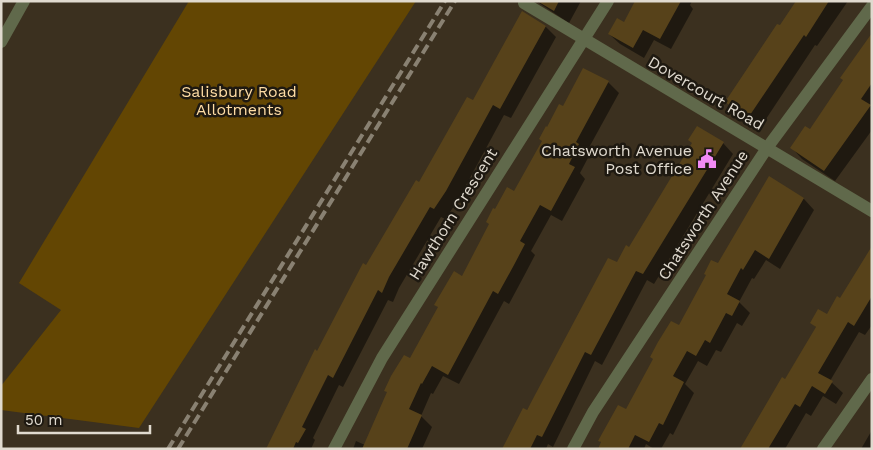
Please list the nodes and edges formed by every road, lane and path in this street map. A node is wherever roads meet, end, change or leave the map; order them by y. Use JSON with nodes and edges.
{"nodes":[{"id":1,"x":24,"y":1,"type":"edge"},
{"id":2,"x":608,"y":1,"type":"edge"},
{"id":3,"x":524,"y":3,"type":"dead end"},
{"id":4,"x":872,"y":6,"type":"edge"},
{"id":5,"x":582,"y":39,"type":"junction"},
{"id":6,"x":1,"y":42,"type":"edge"},
{"id":7,"x":767,"y":148,"type":"junction"},
{"id":8,"x":872,"y":211,"type":"edge"},
{"id":9,"x":872,"y":379,"type":"edge"},
{"id":10,"x":334,"y":449,"type":"edge"},
{"id":11,"x":573,"y":449,"type":"edge"},
{"id":12,"x":823,"y":449,"type":"edge"}],
"edges":[{"from":1,"to":6,"type":"street"},
{"from":2,"to":5,"type":"street","name":"Hawthorn Crescent"},
{"from":3,"to":5,"type":"street","name":"Dovercourt Road"},
{"from":4,"to":7,"type":"street","name":"Chatsworth Avenue"},
{"from":5,"to":7,"type":"street","name":"Dovercourt Road"},
{"from":5,"to":10,"type":"street","name":"Hawthorn Crescent"},
{"from":7,"to":8,"type":"street","name":"Dovercourt Road"},
{"from":7,"to":11,"type":"street","name":"Chatsworth Avenue"},
{"from":9,"to":12,"type":"street"}]}
